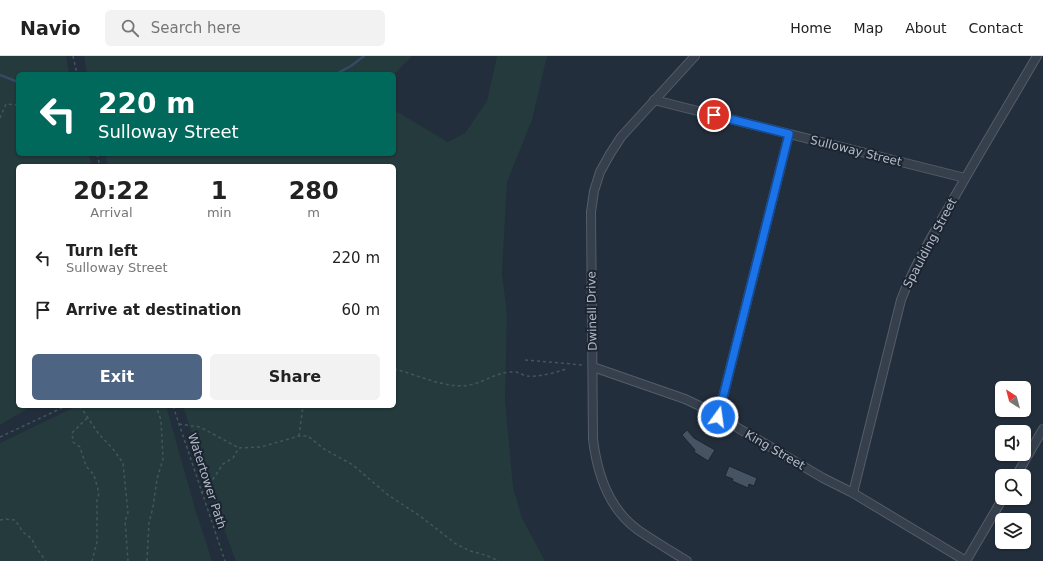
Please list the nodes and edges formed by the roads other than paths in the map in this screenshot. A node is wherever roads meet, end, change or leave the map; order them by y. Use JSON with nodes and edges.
{"nodes":[{"id":1,"x":695,"y":56,"type":"edge"},
{"id":2,"x":1037,"y":56,"type":"edge"},
{"id":3,"x":654,"y":100,"type":"junction"},
{"id":4,"x":789,"y":134,"type":"junction"},
{"id":5,"x":965,"y":178,"type":"junction"},
{"id":6,"x":593,"y":367,"type":"junction"},
{"id":7,"x":718,"y":417,"type":"junction"},
{"id":8,"x":1043,"y":429,"type":"edge"},
{"id":9,"x":1020,"y":469,"type":"edge"},
{"id":10,"x":853,"y":493,"type":"junction"},
{"id":11,"x":999,"y":505,"type":"edge"},
{"id":12,"x":687,"y":561,"type":"edge"},
{"id":13,"x":966,"y":561,"type":"edge"}],
"edges":[{"from":1,"to":3,"type":"street","name":"Dwinell Drive"},
{"from":2,"to":5,"type":"street","name":"Spaulding Street"},
{"from":3,"to":4,"type":"street","name":"Sulloway Street"},
{"from":3,"to":6,"type":"street","name":"Dwinell Drive"},
{"from":4,"to":5,"type":"street","name":"Sulloway Street"},
{"from":4,"to":7,"type":"street"},
{"from":5,"to":10,"type":"street","name":"Spaulding Street"},
{"from":6,"to":7,"type":"street","name":"King Street"},
{"from":6,"to":12,"type":"street","name":"Dwinell Drive"},
{"from":7,"to":10,"type":"street","name":"King Street"},
{"from":8,"to":9,"type":"street"},
{"from":10,"to":13,"type":"street","name":"King Street"},
{"from":11,"to":13,"type":"street"}]}
